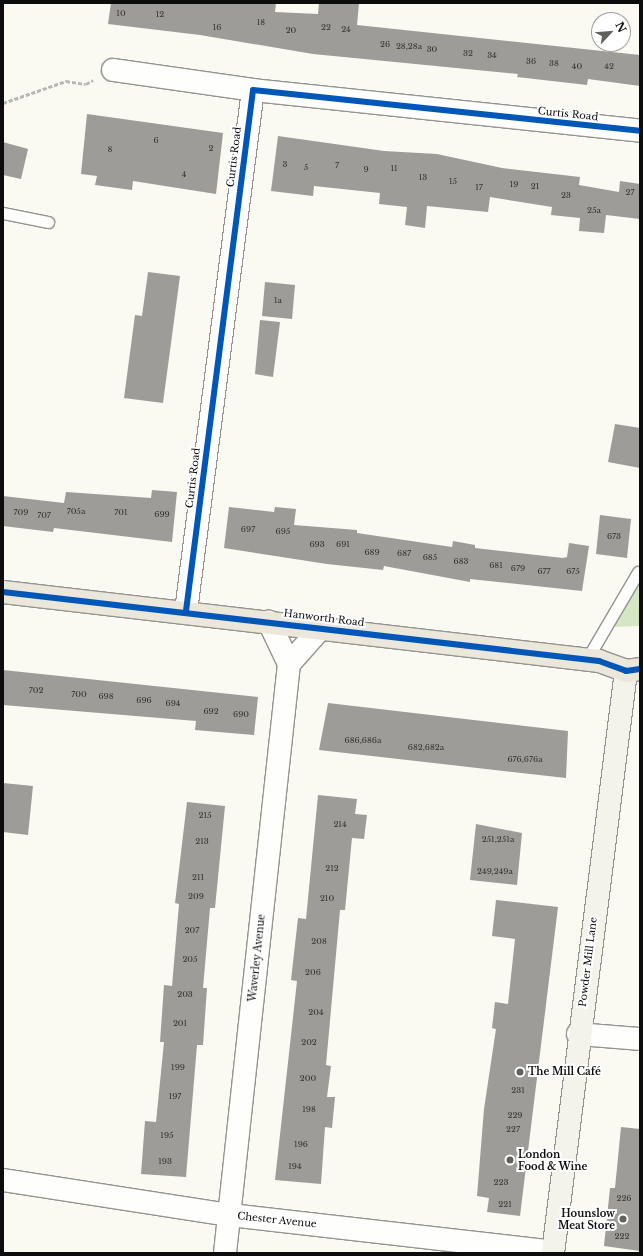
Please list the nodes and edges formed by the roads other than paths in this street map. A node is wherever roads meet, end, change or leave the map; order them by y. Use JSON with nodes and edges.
{"nodes":[{"id":1,"x":113,"y":70,"type":"road end"},
{"id":2,"x":253,"y":90,"type":"junction"},
{"id":3,"x":640,"y":131,"type":"edge"},
{"id":4,"x":3,"y":213,"type":"edge"},
{"id":5,"x":48,"y":222,"type":"dead end"},
{"id":6,"x":638,"y":572,"type":"dead end"},
{"id":7,"x":3,"y":592,"type":"edge"},
{"id":8,"x":186,"y":612,"type":"junction"},
{"id":9,"x":269,"y":622,"type":"junction"},
{"id":10,"x":321,"y":628,"type":"junction"},
{"id":11,"x":587,"y":659,"type":"junction"},
{"id":12,"x":289,"y":664,"type":"junction"},
{"id":13,"x":633,"y":670,"type":"edge"},
{"id":14,"x":578,"y":1034,"type":"junction"},
{"id":15,"x":640,"y":1039,"type":"edge"},
{"id":16,"x":3,"y":1180,"type":"edge"},
{"id":17,"x":230,"y":1215,"type":"junction"},
{"id":18,"x":553,"y":1252,"type":"edge"},
{"id":19,"x":225,"y":1253,"type":"edge"}],
"edges":[{"from":1,"to":2,"type":"street","name":"Curtis Road"},
{"from":2,"to":3,"type":"street","name":"Curtis Road"},
{"from":2,"to":8,"type":"street","name":"Curtis Road"},
{"from":4,"to":5,"type":"lane"},
{"from":6,"to":11,"type":"lane"},
{"from":7,"to":8,"type":"main road","name":"Hanworth Road"},
{"from":8,"to":9,"type":"main road","name":"Hanworth Road"},
{"from":9,"to":10,"type":"main road","name":"Hanworth Road"},
{"from":9,"to":12,"type":"street"},
{"from":10,"to":11,"type":"main road","name":"Hanworth Road"},
{"from":10,"to":12,"type":"street"},
{"from":11,"to":13,"type":"main road","name":"Hanworth Road"},
{"from":12,"to":17,"type":"street","name":"Waverley Avenue"},
{"from":13,"to":14,"type":"street","name":"Powder Mill Lane"},
{"from":14,"to":15,"type":"street"},
{"from":14,"to":18,"type":"street","name":"Powder Mill Lane"},
{"from":16,"to":17,"type":"street","name":"Chester Avenue"},
{"from":17,"to":18,"type":"street","name":"Chester Avenue"},
{"from":17,"to":19,"type":"street","name":"Waverley Avenue"}]}
